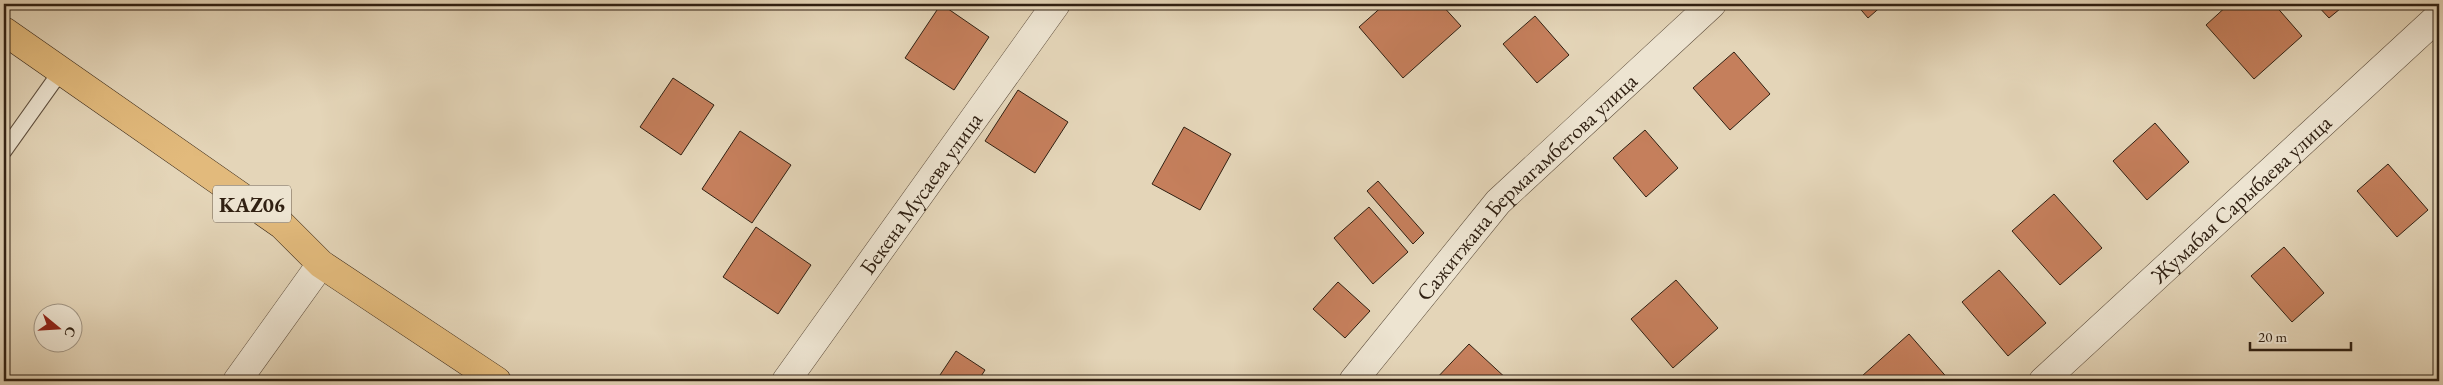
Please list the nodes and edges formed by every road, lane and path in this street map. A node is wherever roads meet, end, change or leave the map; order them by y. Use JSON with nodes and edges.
{"nodes":[{"id":1,"x":1056,"y":4,"type":"edge"},
{"id":2,"x":1712,"y":4,"type":"edge"},
{"id":3,"x":2439,"y":16,"type":"edge"},
{"id":4,"x":4,"y":31,"type":"edge"},
{"id":5,"x":61,"y":71,"type":"junction"},
{"id":6,"x":4,"y":151,"type":"edge"},
{"id":7,"x":321,"y":264,"type":"junction"},
{"id":8,"x":237,"y":381,"type":"edge"},
{"id":9,"x":497,"y":381,"type":"edge"},
{"id":10,"x":786,"y":381,"type":"edge"},
{"id":11,"x":1353,"y":381,"type":"edge"},
{"id":12,"x":2043,"y":381,"type":"edge"}],
"edges":[{"from":1,"to":10,"type":"street","name":"Бекена Мусаева улица"},
{"from":2,"to":11,"type":"street","name":"Сажитжана Бермагамбетова улица"},
{"from":3,"to":12,"type":"street","name":"Жумабая Сарыбаева улица"},
{"from":4,"to":5,"type":"main road","number":"KAZ06"},
{"from":5,"to":6,"type":"lane"},
{"from":5,"to":7,"type":"main road","number":"KAZ06"},
{"from":7,"to":8,"type":"street"},
{"from":7,"to":9,"type":"main road","number":"KAZ06"}]}
